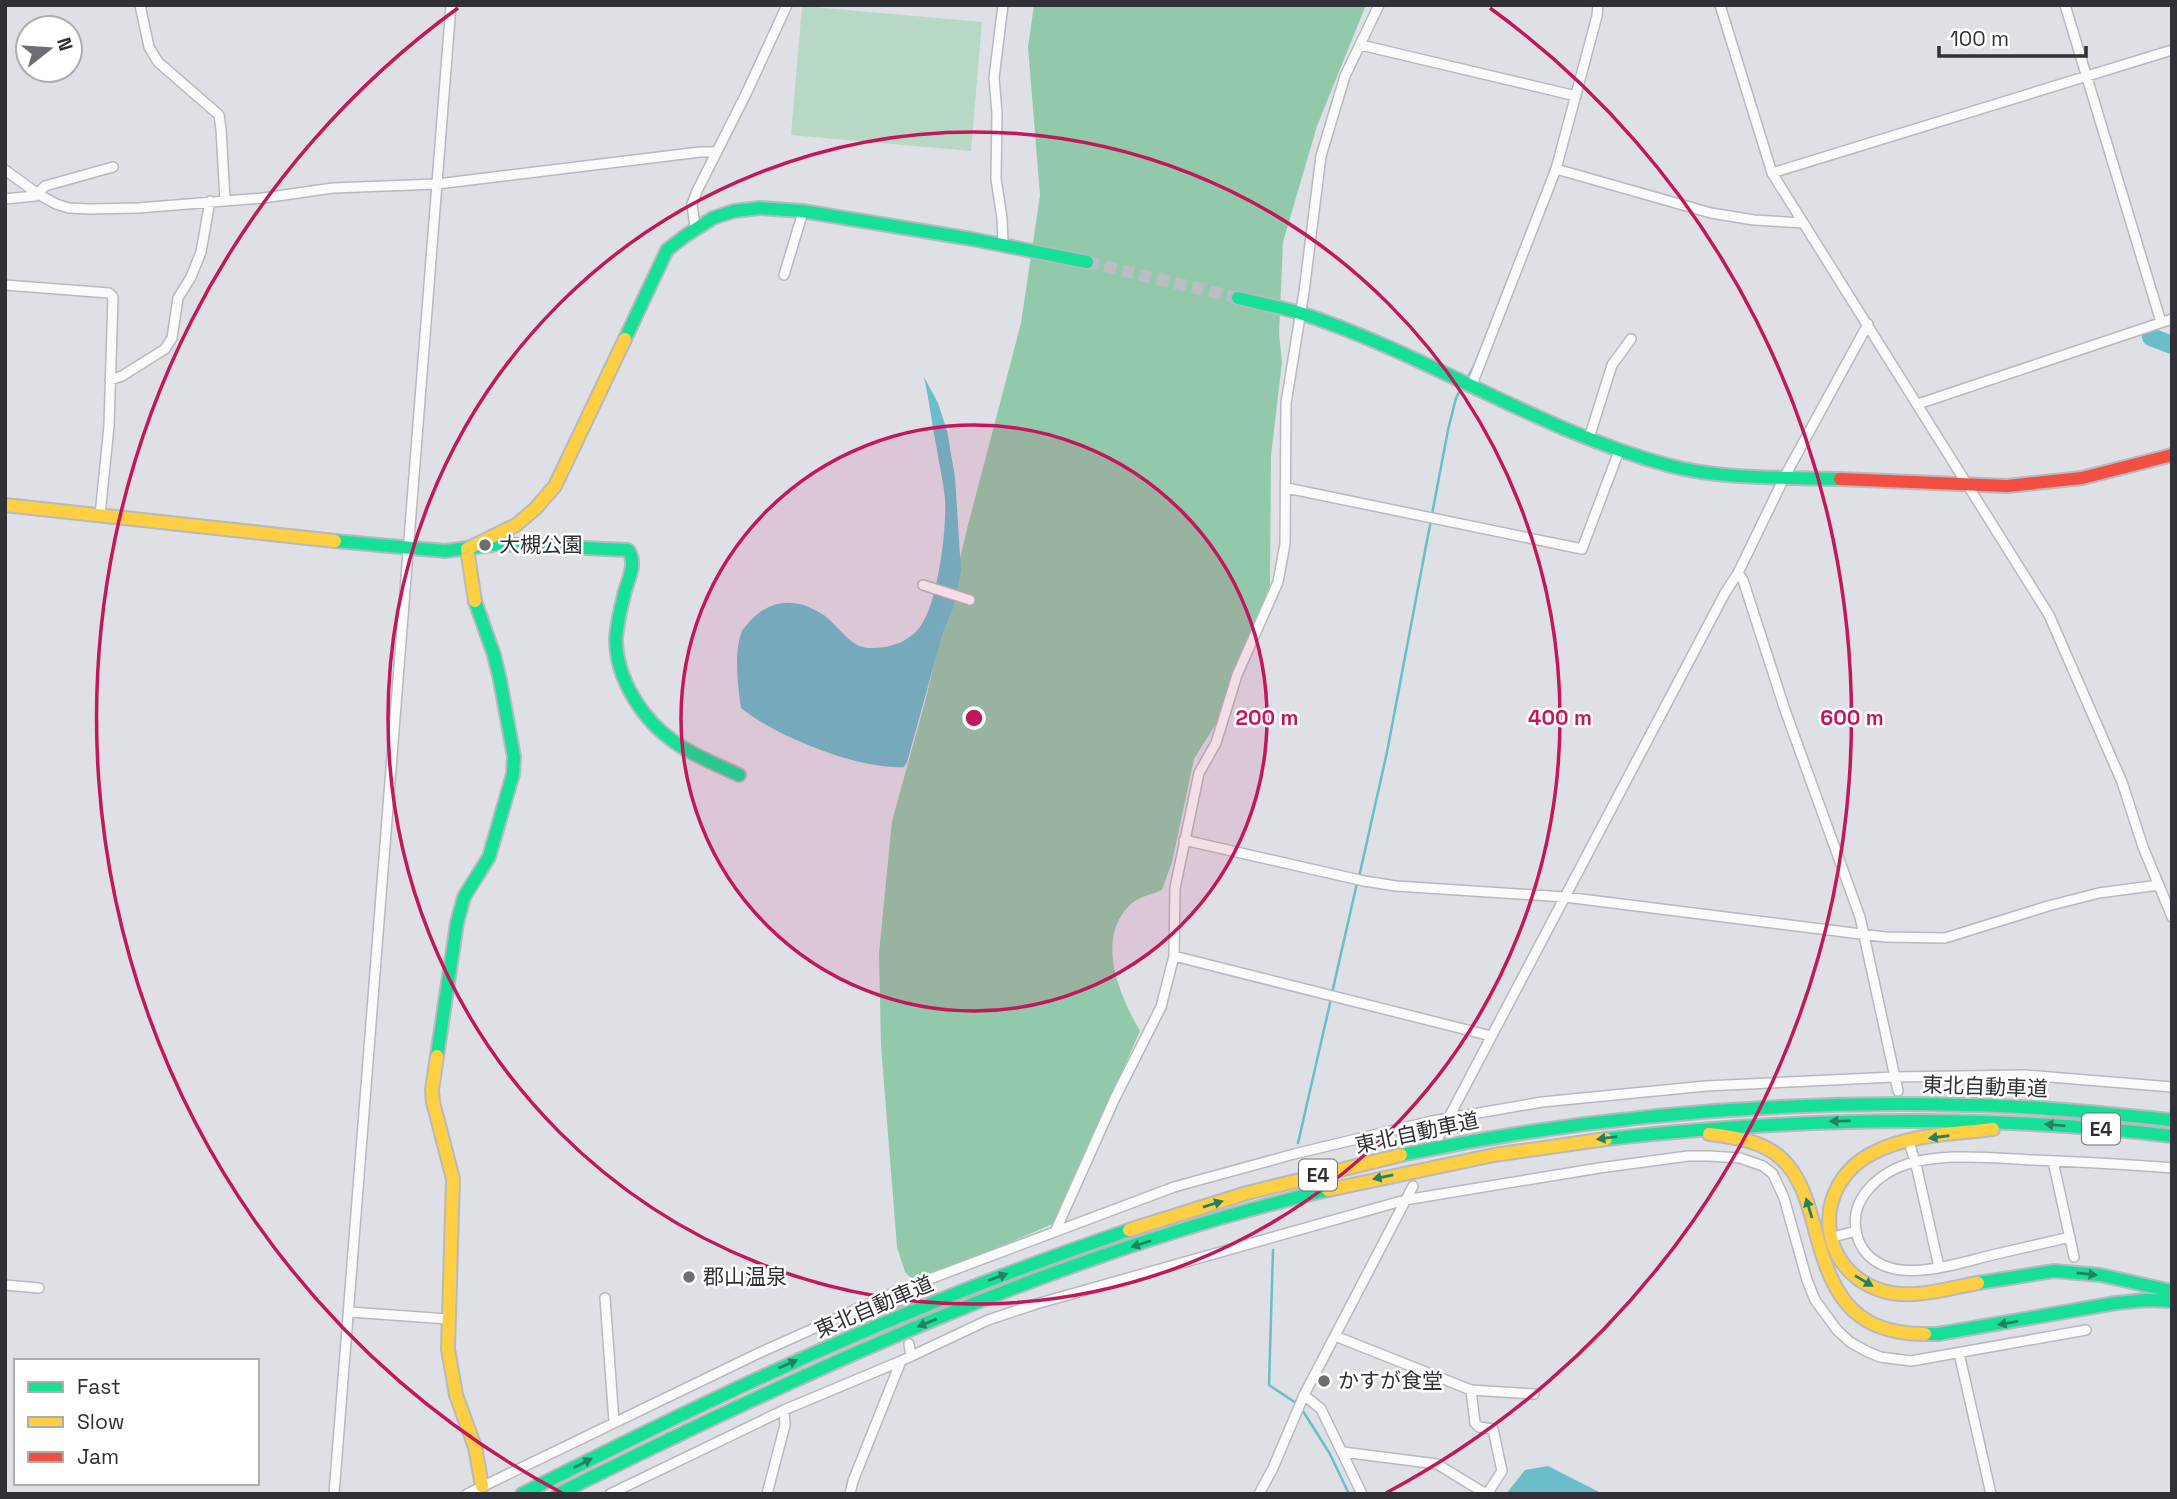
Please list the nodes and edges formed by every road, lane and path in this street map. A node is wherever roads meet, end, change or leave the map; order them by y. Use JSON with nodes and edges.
{"nodes":[{"id":1,"x":140,"y":5,"type":"edge"},
{"id":2,"x":451,"y":5,"type":"edge"},
{"id":3,"x":776,"y":5,"type":"edge"},
{"id":4,"x":787,"y":5,"type":"edge"},
{"id":5,"x":1003,"y":5,"type":"edge"},
{"id":6,"x":1379,"y":5,"type":"edge"},
{"id":7,"x":1598,"y":5,"type":"edge"},
{"id":8,"x":1720,"y":5,"type":"edge"},
{"id":9,"x":2065,"y":5,"type":"edge"},
{"id":10,"x":782,"y":16,"type":"junction"},
{"id":11,"x":1361,"y":45,"type":"junction"},
{"id":12,"x":2172,"y":50,"type":"edge"},
{"id":13,"x":2087,"y":78,"type":"junction"},
{"id":14,"x":1576,"y":96,"type":"junction"},
{"id":15,"x":717,"y":152,"type":"junction"},
{"id":16,"x":113,"y":167,"type":"dead end"},
{"id":17,"x":1556,"y":169,"type":"junction"},
{"id":18,"x":5,"y":170,"type":"edge"},
{"id":19,"x":1772,"y":173,"type":"junction"},
{"id":20,"x":437,"y":184,"type":"junction"},
{"id":21,"x":38,"y":194,"type":"junction"},
{"id":22,"x":5,"y":199,"type":"edge"},
{"id":23,"x":225,"y":200,"type":"junction"},
{"id":24,"x":210,"y":201,"type":"junction"},
{"id":25,"x":803,"y":212,"type":"junction"},
{"id":26,"x":1802,"y":223,"type":"junction"},
{"id":27,"x":695,"y":227,"type":"junction"},
{"id":28,"x":1003,"y":243,"type":"junction"},
{"id":29,"x":1087,"y":261,"type":"tunnel mouth"},
{"id":30,"x":784,"y":275,"type":"dead end"},
{"id":31,"x":5,"y":285,"type":"edge"},
{"id":32,"x":1238,"y":298,"type":"tunnel mouth"},
{"id":33,"x":1300,"y":313,"type":"junction"},
{"id":34,"x":2172,"y":319,"type":"edge"},
{"id":35,"x":2161,"y":322,"type":"junction"},
{"id":36,"x":1868,"y":324,"type":"junction"},
{"id":37,"x":1631,"y":340,"type":"dead end"},
{"id":38,"x":110,"y":380,"type":"junction"},
{"id":39,"x":1471,"y":387,"type":"junction"},
{"id":40,"x":1918,"y":404,"type":"junction"},
{"id":41,"x":1589,"y":438,"type":"junction"},
{"id":42,"x":1619,"y":451,"type":"junction"},
{"id":43,"x":2172,"y":455,"type":"edge"},
{"id":44,"x":1785,"y":476,"type":"junction"},
{"id":45,"x":1969,"y":485,"type":"junction"},
{"id":46,"x":1287,"y":488,"type":"junction"},
{"id":47,"x":5,"y":505,"type":"edge"},
{"id":48,"x":100,"y":515,"type":"junction"},
{"id":49,"x":408,"y":548,"type":"junction"},
{"id":50,"x":467,"y":549,"type":"junction"},
{"id":51,"x":1738,"y":573,"type":"junction"},
{"id":52,"x":923,"y":585,"type":"dead end"},
{"id":53,"x":970,"y":600,"type":"dead end"},
{"id":54,"x":739,"y":775,"type":"dead end"},
{"id":55,"x":1184,"y":840,"type":"junction"},
{"id":56,"x":2159,"y":885,"type":"junction"},
{"id":57,"x":1565,"y":897,"type":"junction"},
{"id":58,"x":2172,"y":916,"type":"edge"},
{"id":59,"x":1864,"y":934,"type":"junction"},
{"id":60,"x":1174,"y":956,"type":"junction"},
{"id":61,"x":1491,"y":1036,"type":"junction"},
{"id":62,"x":1894,"y":1077,"type":"junction"},
{"id":63,"x":2172,"y":1087,"type":"edge"},
{"id":64,"x":1898,"y":1090,"type":"dead end"},
{"id":65,"x":1449,"y":1119,"type":"junction"},
{"id":66,"x":2172,"y":1119,"type":"edge"},
{"id":67,"x":2030,"y":1123,"type":"junction"},
{"id":68,"x":1675,"y":1130,"type":"junction"},
{"id":69,"x":1439,"y":1136,"type":"dead end"},
{"id":70,"x":2172,"y":1136,"type":"edge"},
{"id":71,"x":1910,"y":1148,"type":"dead end"},
{"id":72,"x":2053,"y":1161,"type":"junction"},
{"id":73,"x":1914,"y":1162,"type":"junction"},
{"id":74,"x":2172,"y":1168,"type":"edge"},
{"id":75,"x":1413,"y":1186,"type":"dead end"},
{"id":76,"x":1405,"y":1200,"type":"junction"},
{"id":77,"x":1856,"y":1231,"type":"junction"},
{"id":78,"x":1055,"y":1232,"type":"junction"},
{"id":79,"x":1837,"y":1236,"type":"dead end"},
{"id":80,"x":2070,"y":1237,"type":"junction"},
{"id":81,"x":1810,"y":1243,"type":"dead end"},
{"id":82,"x":1798,"y":1246,"type":"junction"},
{"id":83,"x":2074,"y":1257,"type":"dead end"},
{"id":84,"x":1940,"y":1267,"type":"junction"},
{"id":85,"x":5,"y":1285,"type":"edge"},
{"id":86,"x":39,"y":1288,"type":"dead end"},
{"id":87,"x":2172,"y":1291,"type":"edge"},
{"id":88,"x":895,"y":1292,"type":"junction"},
{"id":89,"x":605,"y":1298,"type":"dead end"},
{"id":90,"x":2172,"y":1301,"type":"edge"},
{"id":91,"x":899,"y":1305,"type":"tunnel mouth"},
{"id":92,"x":350,"y":1312,"type":"junction"},
{"id":93,"x":448,"y":1319,"type":"junction"},
{"id":94,"x":2086,"y":1330,"type":"dead end"},
{"id":95,"x":1335,"y":1336,"type":"junction"},
{"id":96,"x":909,"y":1345,"type":"tunnel mouth"},
{"id":97,"x":1959,"y":1353,"type":"junction"},
{"id":98,"x":911,"y":1356,"type":"junction"},
{"id":99,"x":901,"y":1361,"type":"junction"},
{"id":100,"x":1471,"y":1390,"type":"junction"},
{"id":101,"x":1534,"y":1394,"type":"dead end"},
{"id":102,"x":1304,"y":1395,"type":"junction"},
{"id":103,"x":784,"y":1410,"type":"junction"},
{"id":104,"x":614,"y":1422,"type":"junction"},
{"id":105,"x":1343,"y":1452,"type":"junction"},
{"id":106,"x":482,"y":1486,"type":"junction"},
{"id":107,"x":334,"y":1494,"type":"edge"},
{"id":108,"x":467,"y":1494,"type":"edge"},
{"id":109,"x":522,"y":1494,"type":"edge"},
{"id":110,"x":558,"y":1494,"type":"edge"},
{"id":111,"x":610,"y":1494,"type":"edge"},
{"id":112,"x":767,"y":1494,"type":"edge"},
{"id":113,"x":850,"y":1494,"type":"edge"},
{"id":114,"x":1259,"y":1494,"type":"edge"},
{"id":115,"x":1362,"y":1494,"type":"edge"},
{"id":116,"x":1486,"y":1494,"type":"edge"},
{"id":117,"x":1991,"y":1494,"type":"edge"}],
"edges":[{"from":1,"to":23,"type":"street"},
{"from":2,"to":20,"type":"street"},
{"from":3,"to":10,"type":"street"},
{"from":4,"to":10,"type":"street"},
{"from":5,"to":28,"type":"street"},
{"from":6,"to":11,"type":"street"},
{"from":7,"to":14,"type":"street"},
{"from":8,"to":19,"type":"street"},
{"from":9,"to":13,"type":"street"},
{"from":10,"to":15,"type":"street"},
{"from":11,"to":14,"type":"street"},
{"from":11,"to":33,"type":"street"},
{"from":12,"to":13,"type":"street"},
{"from":13,"to":19,"type":"street"},
{"from":13,"to":35,"type":"street"},
{"from":14,"to":17,"type":"street"},
{"from":15,"to":20,"type":"street"},
{"from":15,"to":27,"type":"street"},
{"from":16,"to":21,"type":"street"},
{"from":17,"to":26,"type":"street"},
{"from":17,"to":39,"type":"street"},
{"from":18,"to":21,"type":"street"},
{"from":19,"to":26,"type":"street"},
{"from":20,"to":23,"type":"street"},
{"from":20,"to":49,"type":"street"},
{"from":21,"to":22,"type":"street"},
{"from":21,"to":24,"type":"street"},
{"from":23,"to":24,"type":"street"},
{"from":24,"to":38,"type":"street"},
{"from":25,"to":27,"type":"main road"},
{"from":25,"to":28,"type":"main road"},
{"from":25,"to":30,"type":"street"},
{"from":26,"to":36,"type":"street"},
{"from":27,"to":50,"type":"main road"},
{"from":28,"to":29,"type":"main road"},
{"from":31,"to":38,"type":"street"},
{"from":32,"to":33,"type":"main road"},
{"from":33,"to":39,"type":"main road"},
{"from":33,"to":46,"type":"street"},
{"from":34,"to":35,"type":"street"},
{"from":35,"to":40,"type":"street"},
{"from":36,"to":40,"type":"street"},
{"from":36,"to":44,"type":"street"},
{"from":37,"to":41,"type":"street"},
{"from":38,"to":48,"type":"street"},
{"from":39,"to":41,"type":"main road"},
{"from":40,"to":45,"type":"street"},
{"from":41,"to":42,"type":"main road"},
{"from":42,"to":44,"type":"main road"},
{"from":42,"to":46,"type":"street"},
{"from":43,"to":45,"type":"main road"},
{"from":44,"to":45,"type":"main road"},
{"from":44,"to":51,"type":"street"},
{"from":45,"to":56,"type":"street"},
{"from":46,"to":55,"type":"street"},
{"from":47,"to":48,"type":"main road"},
{"from":48,"to":49,"type":"main road"},
{"from":49,"to":50,"type":"main road"},
{"from":49,"to":92,"type":"street"},
{"from":50,"to":54,"type":"main road"},
{"from":50,"to":93,"type":"main road"},
{"from":51,"to":57,"type":"street"},
{"from":51,"to":59,"type":"street"},
{"from":52,"to":53,"type":"street"},
{"from":55,"to":57,"type":"street"},
{"from":55,"to":60,"type":"street"},
{"from":56,"to":58,"type":"street"},
{"from":56,"to":59,"type":"street"},
{"from":57,"to":59,"type":"street"},
{"from":57,"to":61,"type":"street"},
{"from":59,"to":62,"type":"street"},
{"from":60,"to":61,"type":"street"},
{"from":60,"to":78,"type":"street"},
{"from":61,"to":65,"type":"street"},
{"from":62,"to":63,"type":"street"},
{"from":62,"to":64,"type":"street"},
{"from":62,"to":65,"type":"street"},
{"from":65,"to":69,"type":"street"},
{"from":65,"to":78,"type":"street"},
{"from":109,"to":66,"type":"main road","name":"東北自動車道","number":"E4","one_way":true},
{"from":67,"to":68,"type":"main road","name":"東北自動車道","number":"E4","one_way":true},
{"from":70,"to":67,"type":"main road","name":"東北自動車道","number":"E4","one_way":true},
{"from":67,"to":87,"type":"main road","one_way":true},
{"from":90,"to":68,"type":"main road","one_way":true},
{"from":68,"to":110,"type":"main road","name":"東北自動車道","number":"E4","one_way":true},
{"from":71,"to":73,"type":"street"},
{"from":72,"to":73,"type":"street"},
{"from":72,"to":74,"type":"street"},
{"from":72,"to":80,"type":"street"},
{"from":73,"to":77,"type":"street"},
{"from":73,"to":84,"type":"street"},
{"from":75,"to":76,"type":"street"},
{"from":76,"to":82,"type":"street"},
{"from":76,"to":95,"type":"street"},
{"from":76,"to":98,"type":"street"},
{"from":77,"to":79,"type":"street"},
{"from":77,"to":84,"type":"street"},
{"from":78,"to":88,"type":"street"},
{"from":80,"to":83,"type":"street"},
{"from":80,"to":84,"type":"street"},
{"from":81,"to":82,"type":"street"},
{"from":82,"to":97,"type":"street"},
{"from":85,"to":86,"type":"street"},
{"from":88,"to":91,"type":"street"},
{"from":88,"to":104,"type":"street"},
{"from":89,"to":104,"type":"street"},
{"from":92,"to":93,"type":"street"},
{"from":92,"to":107,"type":"street"},
{"from":93,"to":106,"type":"main road"},
{"from":94,"to":97,"type":"street"},
{"from":95,"to":100,"type":"street"},
{"from":95,"to":102,"type":"street"},
{"from":96,"to":98,"type":"street"},
{"from":97,"to":117,"type":"street"},
{"from":98,"to":99,"type":"street"},
{"from":99,"to":103,"type":"street"},
{"from":99,"to":113,"type":"street"},
{"from":100,"to":101,"type":"street"},
{"from":100,"to":116,"type":"street"},
{"from":102,"to":105,"type":"street"},
{"from":102,"to":114,"type":"street"},
{"from":103,"to":111,"type":"street"},
{"from":103,"to":112,"type":"street"},
{"from":104,"to":106,"type":"street"},
{"from":105,"to":115,"type":"street"},
{"from":105,"to":116,"type":"street"},
{"from":106,"to":108,"type":"street"}]}
